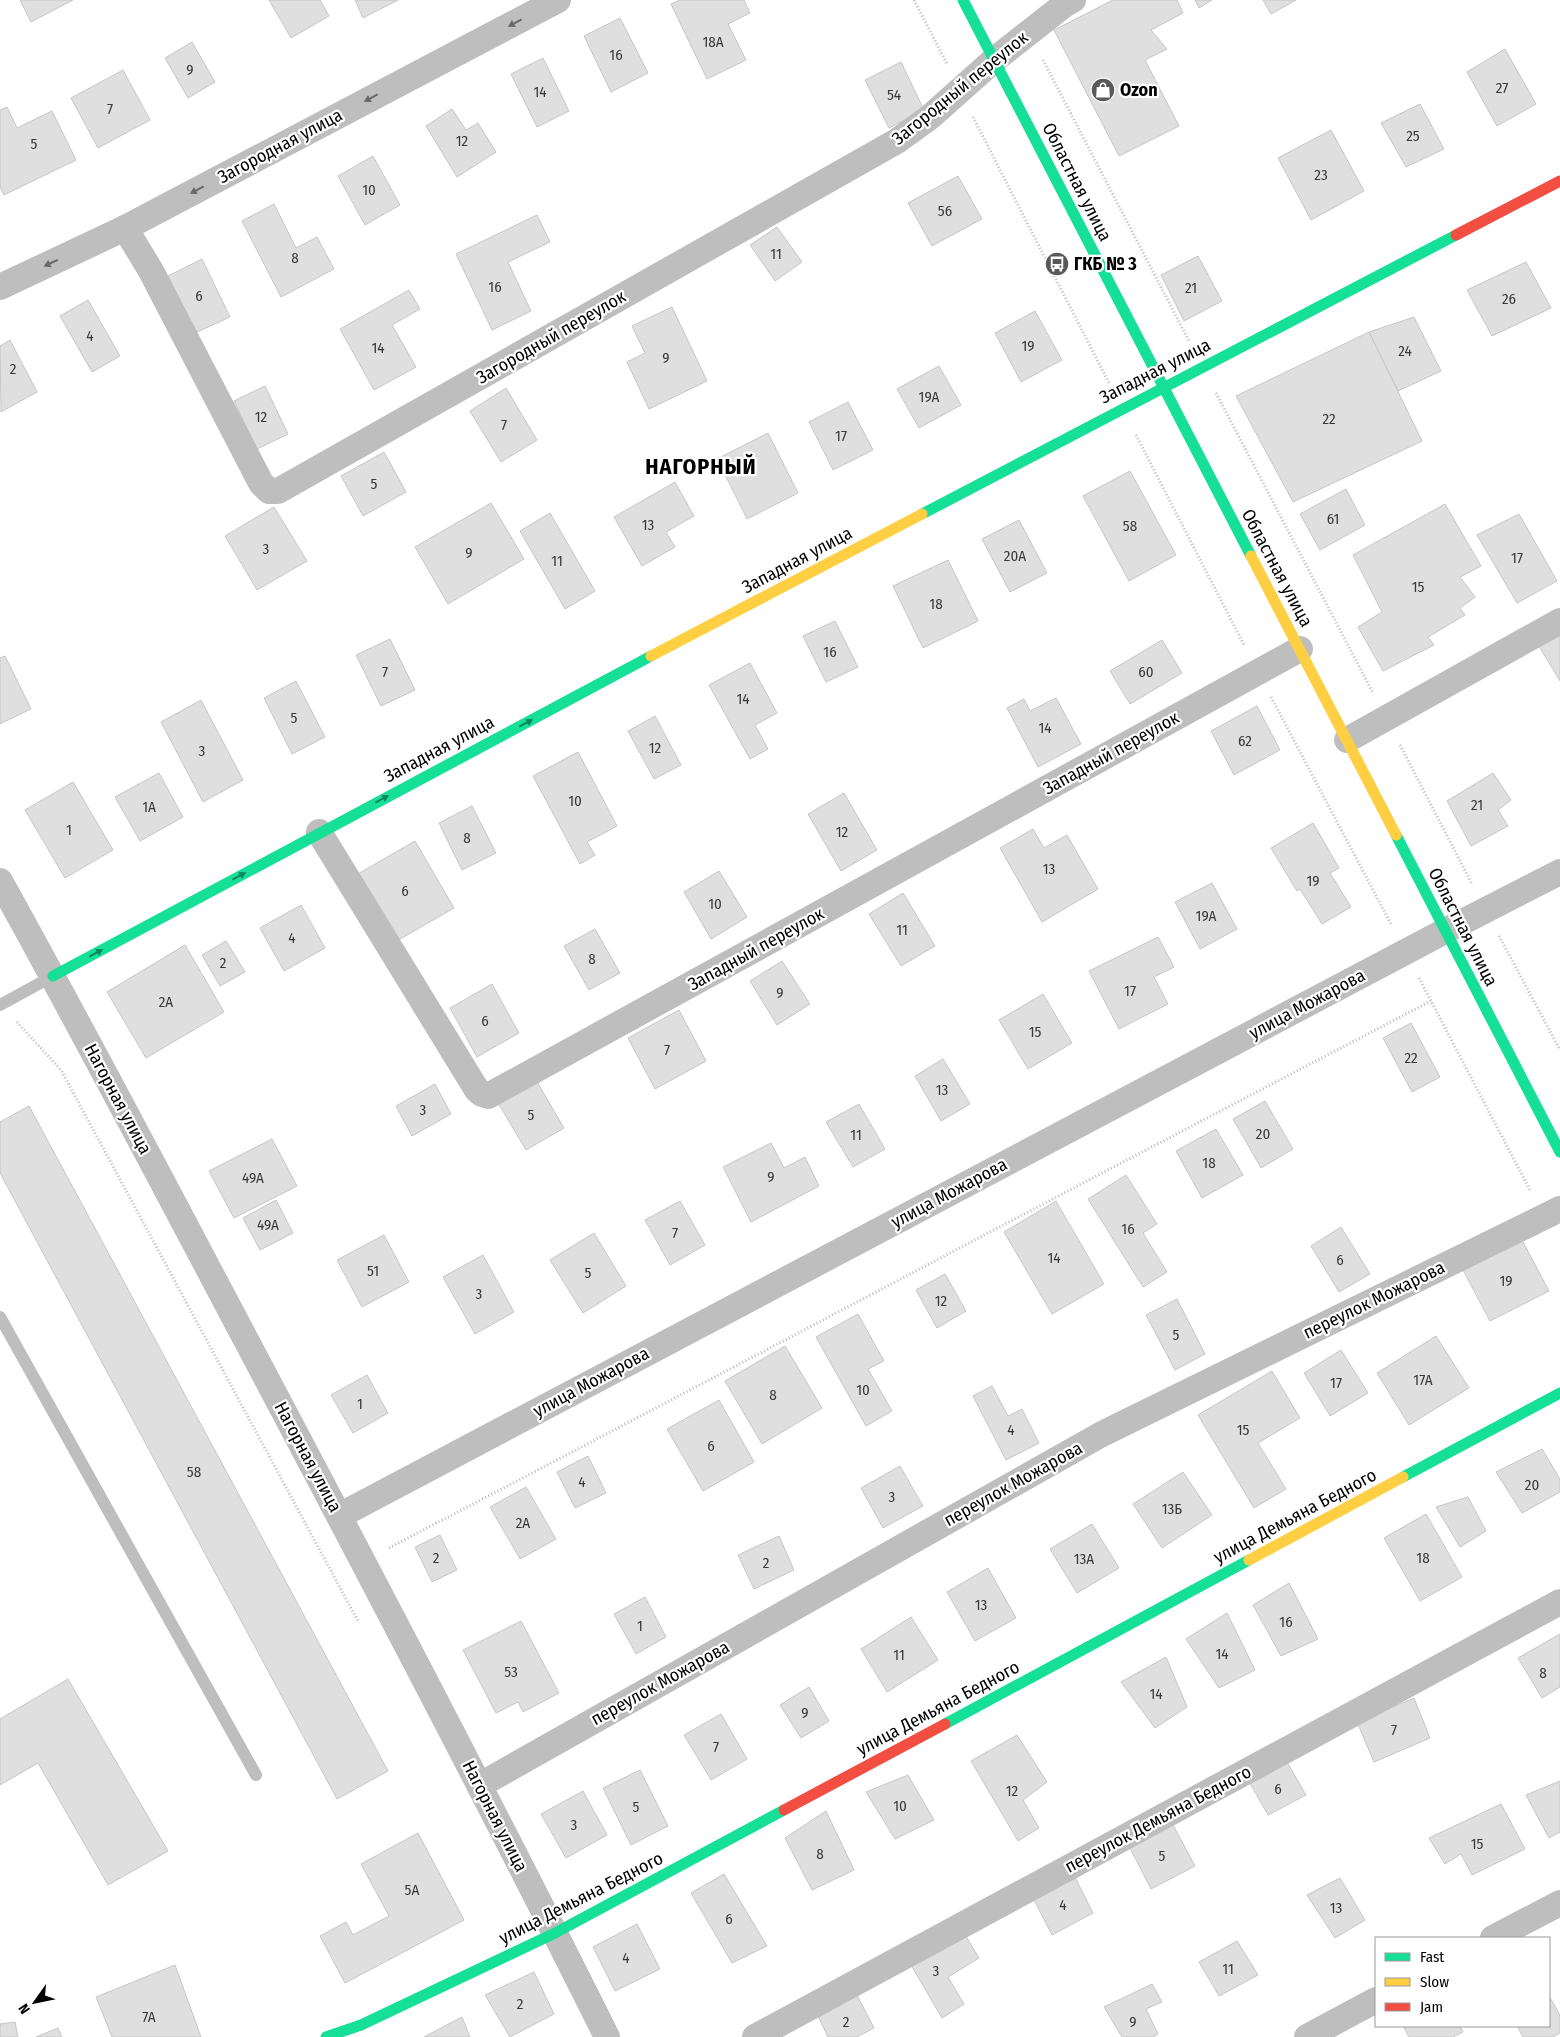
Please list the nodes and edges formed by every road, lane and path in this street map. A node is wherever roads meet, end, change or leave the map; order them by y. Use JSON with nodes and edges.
{"nodes":[{"id":1,"x":558,"y":0,"type":"edge"},
{"id":2,"x":914,"y":0,"type":"edge"},
{"id":3,"x":963,"y":0,"type":"edge"},
{"id":4,"x":1073,"y":0,"type":"edge"},
{"id":5,"x":1028,"y":33,"type":"junction"},
{"id":6,"x":994,"y":60,"type":"junction"},
{"id":7,"x":960,"y":91,"type":"junction"},
{"id":8,"x":1560,"y":181,"type":"edge"},
{"id":9,"x":125,"y":228,"type":"junction"},
{"id":10,"x":0,"y":287,"type":"edge"},
{"id":11,"x":1202,"y":366,"type":"junction"},
{"id":12,"x":1163,"y":387,"type":"junction"},
{"id":13,"x":1122,"y":408,"type":"junction"},
{"id":14,"x":1560,"y":621,"type":"edge"},
{"id":15,"x":1300,"y":649,"type":"junction"},
{"id":16,"x":1258,"y":672,"type":"junction"},
{"id":17,"x":1386,"y":718,"type":"junction"},
{"id":18,"x":1347,"y":740,"type":"junction"},
{"id":19,"x":319,"y":832,"type":"junction"},
{"id":20,"x":1560,"y":872,"type":"edge"},
{"id":21,"x":0,"y":881,"type":"edge"},
{"id":22,"x":1486,"y":910,"type":"junction"},
{"id":23,"x":1445,"y":931,"type":"junction"},
{"id":24,"x":1406,"y":952,"type":"junction"},
{"id":25,"x":53,"y":976,"type":"junction"},
{"id":26,"x":1431,"y":1001,"type":"junction"},
{"id":27,"x":0,"y":1005,"type":"edge"},
{"id":28,"x":1560,"y":1050,"type":"edge"},
{"id":29,"x":1560,"y":1152,"type":"edge"},
{"id":30,"x":1552,"y":1213,"type":"edge"},
{"id":31,"x":0,"y":1317,"type":"edge"},
{"id":32,"x":1560,"y":1393,"type":"edge"},
{"id":33,"x":339,"y":1516,"type":"junction"},
{"id":34,"x":363,"y":1562,"type":"junction"},
{"id":35,"x":334,"y":1576,"type":"junction"},
{"id":36,"x":1560,"y":1602,"type":"edge"},
{"id":37,"x":362,"y":1629,"type":"dead end"},
{"id":38,"x":256,"y":1775,"type":"dead end"},
{"id":39,"x":480,"y":1785,"type":"junction"},
{"id":40,"x":1560,"y":1903,"type":"edge"},
{"id":41,"x":555,"y":1933,"type":"junction"},
{"id":42,"x":1495,"y":1937,"type":"edge"},
{"id":43,"x":1375,"y":2001,"type":"edge"},
{"id":44,"x":326,"y":2037,"type":"edge"},
{"id":45,"x":607,"y":2037,"type":"edge"},
{"id":46,"x":755,"y":2037,"type":"edge"},
{"id":47,"x":1306,"y":2037,"type":"edge"}],
"edges":[{"from":1,"to":9,"type":"street","name":"Загородная улица","one_way":true},
{"from":2,"to":7,"type":"path"},
{"from":3,"to":6,"type":"street","name":"Областная улица"},
{"from":4,"to":5,"type":"street","name":"Загородный переулок"},
{"from":5,"to":6,"type":"street","name":"Загородный переулок"},
{"from":5,"to":11,"type":"path"},
{"from":6,"to":7,"type":"street","name":"Загородный переулок"},
{"from":6,"to":12,"type":"street","name":"Областная улица"},
{"from":7,"to":9,"type":"street","name":"Загородный переулок"},
{"from":7,"to":13,"type":"path"},
{"from":8,"to":11,"type":"street","name":"Западная улица"},
{"from":9,"to":10,"type":"street","name":"Загородная улица","one_way":true},
{"from":11,"to":12,"type":"street","name":"Западная улица"},
{"from":11,"to":17,"type":"path"},
{"from":12,"to":13,"type":"street","name":"Западная улица"},
{"from":12,"to":15,"type":"street","name":"Областная улица"},
{"from":13,"to":16,"type":"path"},
{"from":19,"to":13,"type":"street","name":"Западная улица","one_way":true},
{"from":14,"to":17,"type":"street"},
{"from":15,"to":16,"type":"street","name":"Западный переулок"},
{"from":15,"to":18,"type":"street","name":"Областная улица"},
{"from":16,"to":19,"type":"street","name":"Западный переулок"},
{"from":16,"to":24,"type":"path"},
{"from":17,"to":18,"type":"street"},
{"from":17,"to":22,"type":"path"},
{"from":18,"to":23,"type":"street","name":"Областная улица"},
{"from":25,"to":19,"type":"street","name":"Западная улица","one_way":true},
{"from":20,"to":22,"type":"street","name":"улица Можарова"},
{"from":21,"to":25,"type":"street","name":"Нагорная улица"},
{"from":22,"to":23,"type":"street","name":"улица Можарова"},
{"from":22,"to":28,"type":"path"},
{"from":23,"to":24,"type":"street","name":"улица Можарова"},
{"from":23,"to":29,"type":"street","name":"Областная улица"},
{"from":24,"to":26,"type":"path"},
{"from":24,"to":33,"type":"street","name":"улица Можарова"},
{"from":25,"to":27,"type":"lane"},
{"from":25,"to":33,"type":"street","name":"Нагорная улица"},
{"from":26,"to":30,"type":"path"},
{"from":26,"to":34,"type":"path"},
{"from":27,"to":35,"type":"path"},
{"from":30,"to":39,"type":"street","name":"переулок Можарова"},
{"from":31,"to":38,"type":"lane"},
{"from":32,"to":41,"type":"street","name":"улица Демьяна Бедного"},
{"from":33,"to":34,"type":"street","name":"Нагорная улица"},
{"from":34,"to":35,"type":"path"},
{"from":34,"to":39,"type":"street","name":"Нагорная улица"},
{"from":35,"to":37,"type":"path"},
{"from":36,"to":46,"type":"street","name":"переулок Демьяна Бедного"},
{"from":39,"to":41,"type":"street","name":"Нагорная улица"},
{"from":40,"to":42,"type":"street"},
{"from":41,"to":44,"type":"street","name":"улица Демьяна Бедного"},
{"from":41,"to":45,"type":"street","name":"Нагорная улица"},
{"from":43,"to":47,"type":"street"}]}
